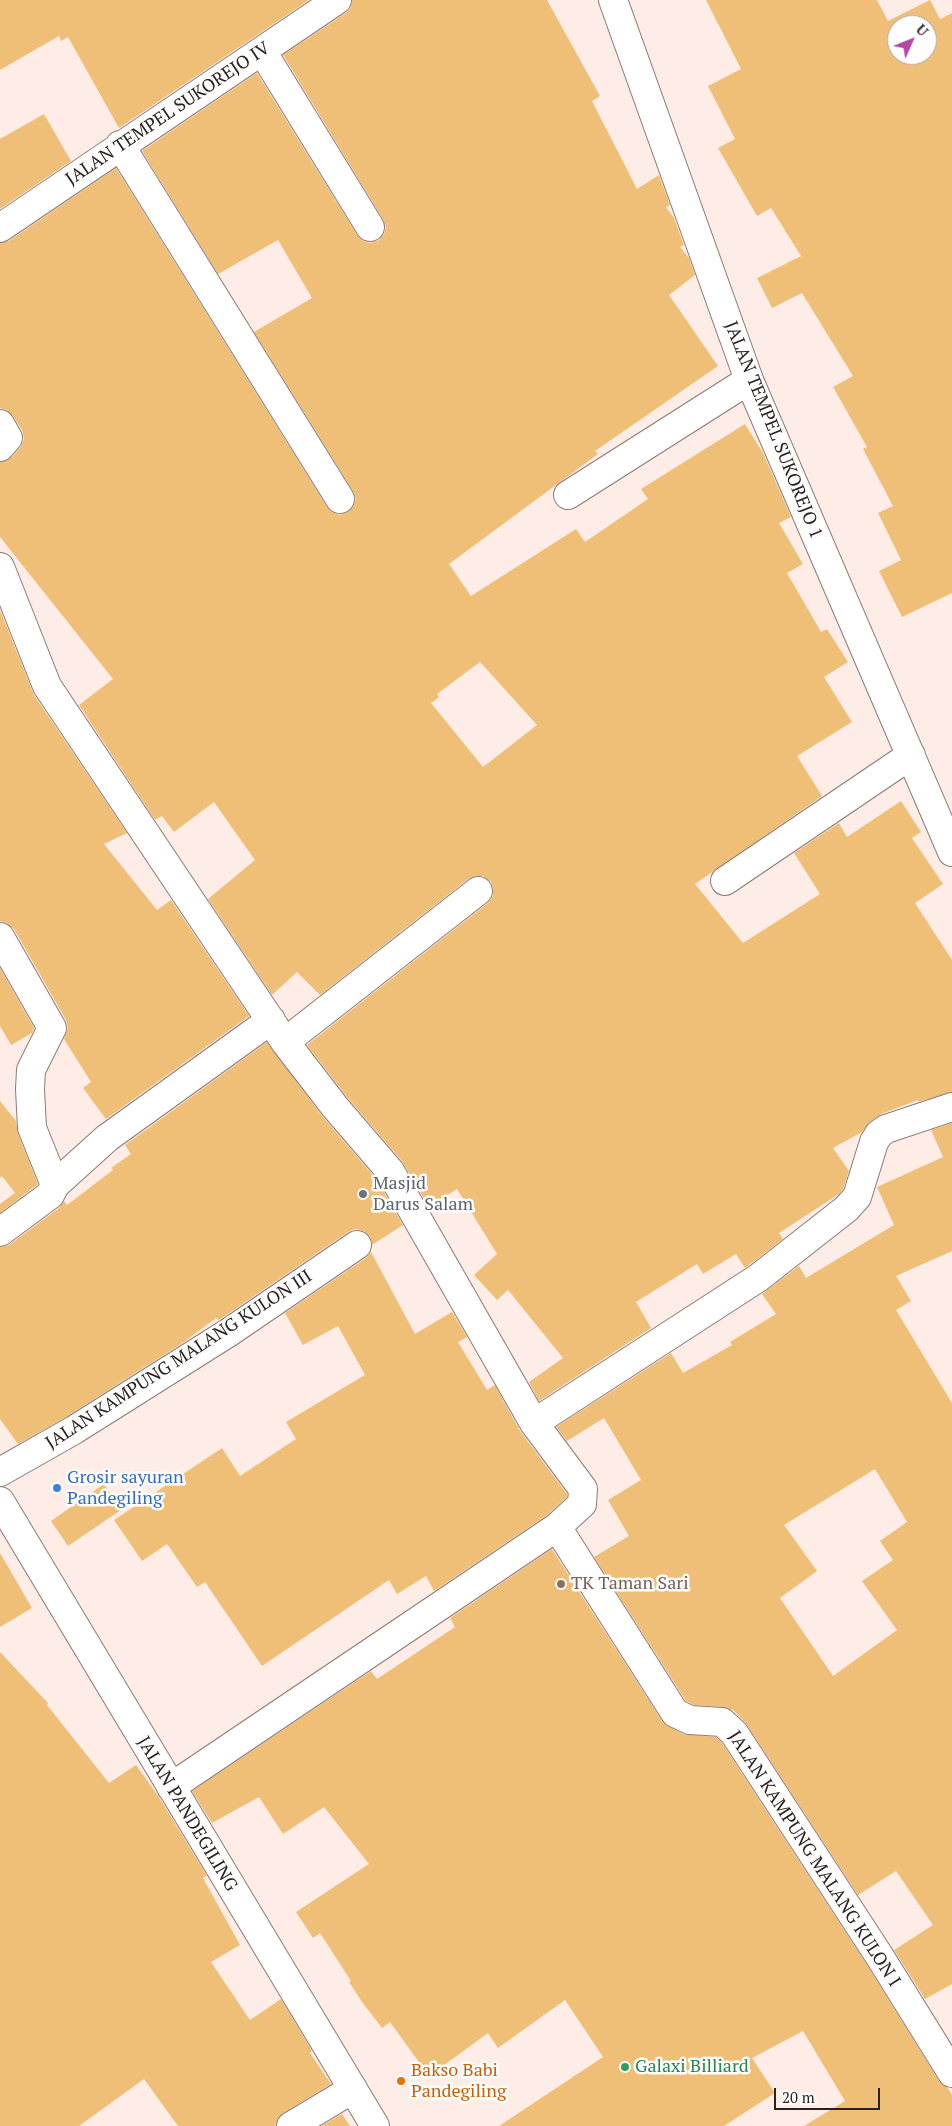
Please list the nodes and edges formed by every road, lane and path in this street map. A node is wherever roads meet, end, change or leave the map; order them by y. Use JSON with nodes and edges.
{"nodes":[{"id":1,"x":337,"y":0,"type":"edge"},
{"id":2,"x":612,"y":0,"type":"edge"},
{"id":3,"x":262,"y":51,"type":"junction"},
{"id":4,"x":120,"y":145,"type":"junction"},
{"id":5,"x":370,"y":227,"type":"dead end"},
{"id":6,"x":0,"y":228,"type":"edge"},
{"id":7,"x":749,"y":380,"type":"junction"},
{"id":8,"x":0,"y":424,"type":"edge"},
{"id":9,"x":0,"y":447,"type":"edge"},
{"id":10,"x":568,"y":495,"type":"dead end"},
{"id":11,"x":340,"y":499,"type":"dead end"},
{"id":12,"x":0,"y":566,"type":"edge"},
{"id":13,"x":911,"y":755,"type":"junction"},
{"id":14,"x":952,"y":852,"type":"edge"},
{"id":15,"x":725,"y":881,"type":"dead end"},
{"id":16,"x":478,"y":891,"type":"dead end"},
{"id":17,"x":0,"y":937,"type":"edge"},
{"id":18,"x":278,"y":1031,"type":"junction"},
{"id":19,"x":952,"y":1107,"type":"edge"},
{"id":20,"x":55,"y":1185,"type":"junction"},
{"id":21,"x":0,"y":1232,"type":"edge"},
{"id":22,"x":357,"y":1245,"type":"dead end"},
{"id":23,"x":534,"y":1423,"type":"junction"},
{"id":24,"x":0,"y":1472,"type":"edge"},
{"id":25,"x":3,"y":1513,"type":"edge"},
{"id":26,"x":557,"y":1527,"type":"junction"},
{"id":27,"x":181,"y":1780,"type":"junction"},
{"id":28,"x":952,"y":2073,"type":"edge"},
{"id":29,"x":353,"y":2089,"type":"junction"},
{"id":30,"x":291,"y":2126,"type":"edge"},
{"id":31,"x":375,"y":2126,"type":"edge"}],
"edges":[{"from":1,"to":3,"type":"street","name":"JALAN TEMPEL SUKOREJO IV"},
{"from":2,"to":7,"type":"street","name":"JALAN TEMPEL SUKOREJO 1"},
{"from":3,"to":4,"type":"street","name":"JALAN TEMPEL SUKOREJO IV"},
{"from":3,"to":5,"type":"street"},
{"from":4,"to":6,"type":"street","name":"JALAN TEMPEL SUKOREJO IV"},
{"from":4,"to":11,"type":"street"},
{"from":7,"to":10,"type":"street"},
{"from":7,"to":13,"type":"street","name":"JALAN TEMPEL SUKOREJO 1"},
{"from":8,"to":9,"type":"street"},
{"from":12,"to":18,"type":"street"},
{"from":13,"to":14,"type":"street","name":"JALAN TEMPEL SUKOREJO 1"},
{"from":13,"to":15,"type":"street"},
{"from":16,"to":18,"type":"street"},
{"from":17,"to":20,"type":"street"},
{"from":18,"to":20,"type":"street"},
{"from":18,"to":23,"type":"street"},
{"from":19,"to":23,"type":"street"},
{"from":20,"to":21,"type":"street"},
{"from":22,"to":24,"type":"street","name":"JALAN KAMPUNG MALANG KULON III"},
{"from":23,"to":26,"type":"street"},
{"from":25,"to":27,"type":"street","name":"JALAN PANDEGILING"},
{"from":26,"to":27,"type":"street"},
{"from":26,"to":28,"type":"street","name":"JALAN KAMPUNG MALANG KULON I"},
{"from":27,"to":29,"type":"street","name":"JALAN PANDEGILING"},
{"from":29,"to":30,"type":"street"},
{"from":29,"to":31,"type":"street","name":"JALAN PANDEGILING"}]}
